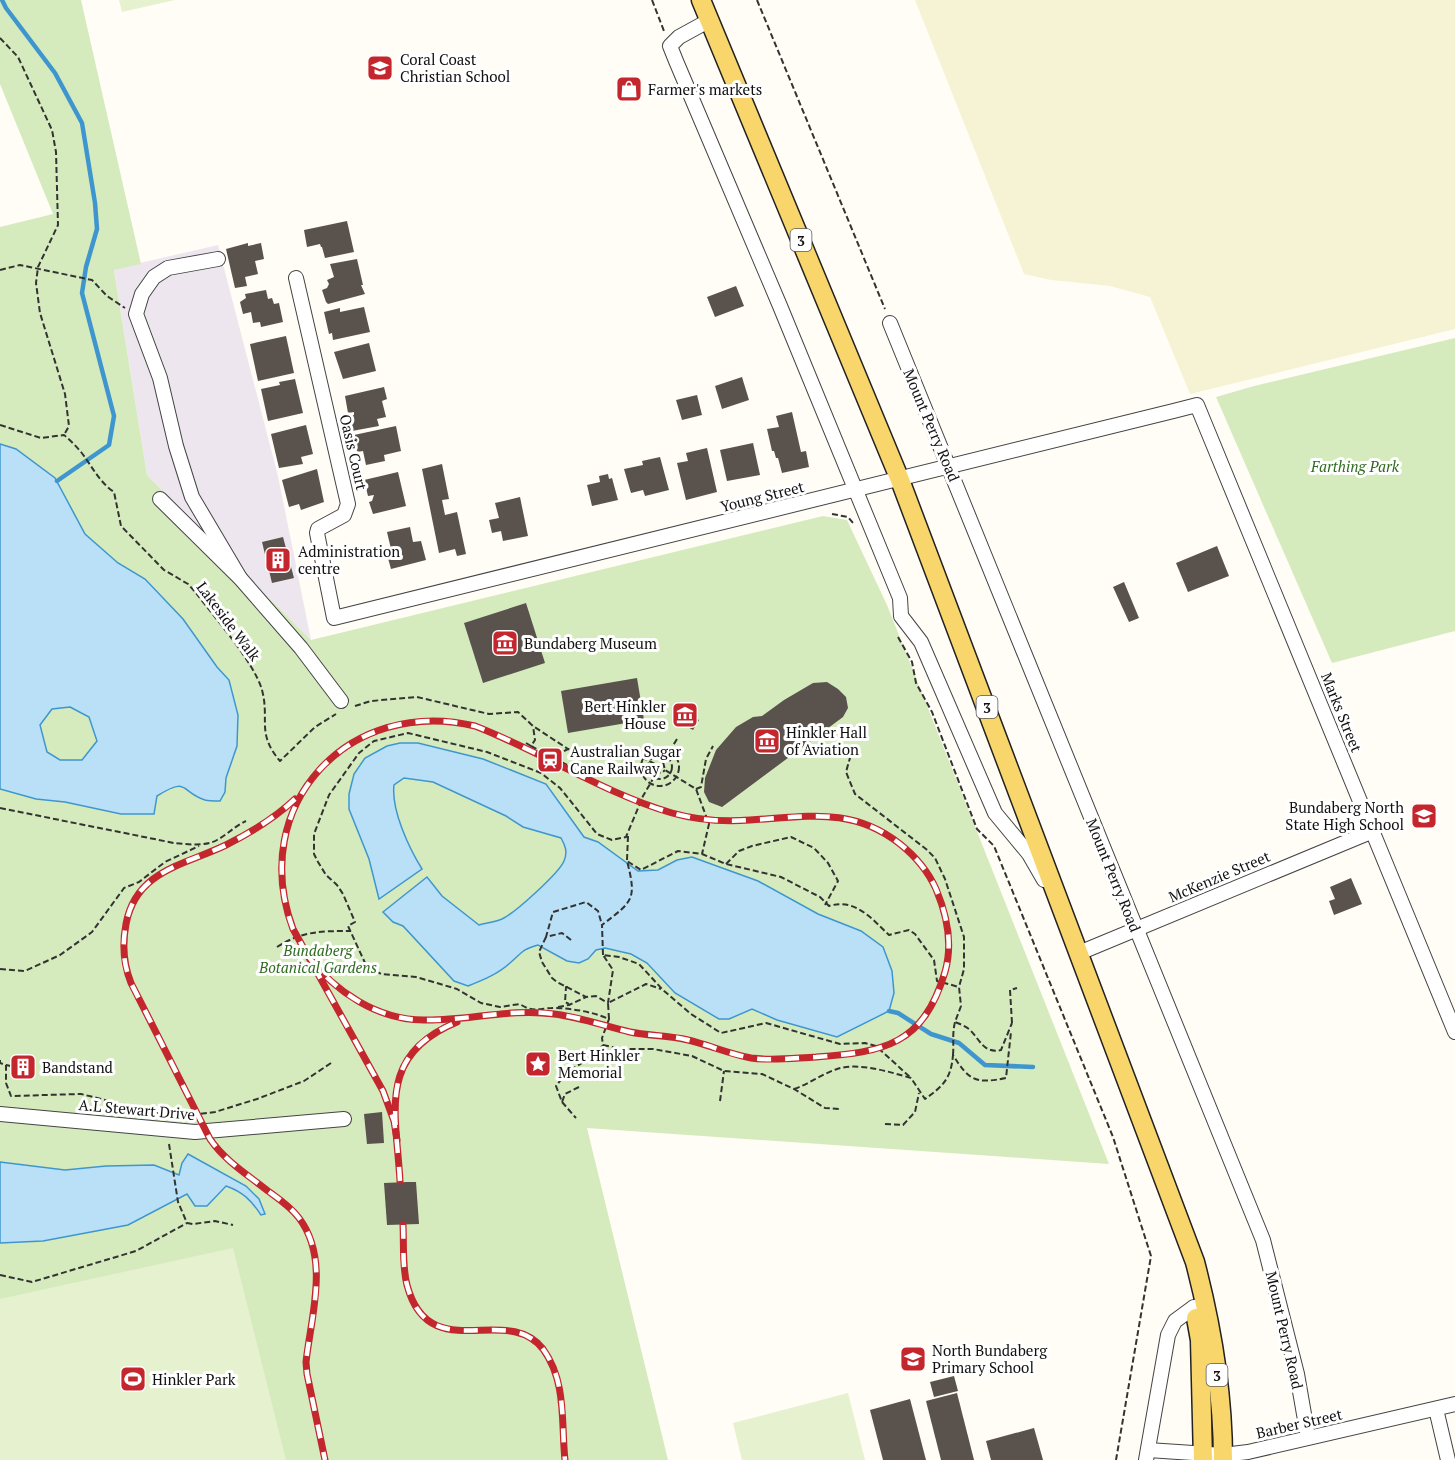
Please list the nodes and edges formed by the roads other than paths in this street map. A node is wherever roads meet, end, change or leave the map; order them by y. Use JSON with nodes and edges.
{"nodes":[{"id":1,"x":701,"y":0,"type":"edge"},
{"id":2,"x":710,"y":20,"type":"junction"},
{"id":3,"x":218,"y":259,"type":"dead end"},
{"id":4,"x":295,"y":273,"type":"dead end"},
{"id":5,"x":891,"y":323,"type":"road end"},
{"id":6,"x":1197,"y":405,"type":"joint"},
{"id":7,"x":951,"y":468,"type":"junction"},
{"id":8,"x":900,"y":480,"type":"junction"},
{"id":9,"x":855,"y":489,"type":"junction"},
{"id":10,"x":160,"y":499,"type":"dead end"},
{"id":11,"x":240,"y":578,"type":"junction"},
{"id":12,"x":334,"y":618,"type":"joint"},
{"id":13,"x":345,"y":706,"type":"road end"},
{"id":14,"x":1372,"y":831,"type":"junction"},
{"id":15,"x":1136,"y":929,"type":"junction"},
{"id":16,"x":1073,"y":935,"type":"junction"},
{"id":17,"x":1079,"y":953,"type":"junction"},
{"id":18,"x":1455,"y":1032,"type":"edge"},
{"id":19,"x":0,"y":1114,"type":"edge"},
{"id":20,"x":344,"y":1119,"type":"dead end"},
{"id":21,"x":1176,"y":1213,"type":"junction"},
{"id":22,"x":1194,"y":1307,"type":"junction"},
{"id":23,"x":1455,"y":1404,"type":"edge"},
{"id":24,"x":1436,"y":1409,"type":"junction"},
{"id":25,"x":1308,"y":1437,"type":"junction"},
{"id":26,"x":1148,"y":1455,"type":"edge"},
{"id":27,"x":1202,"y":1457,"type":"edge"},
{"id":28,"x":1222,"y":1457,"type":"edge"},
{"id":29,"x":1448,"y":1460,"type":"edge"}],
"edges":[{"from":1,"to":2,"type":"main road","number":"3"},
{"from":2,"to":8,"type":"main road","number":"3"},
{"from":2,"to":9,"type":"street"},
{"from":3,"to":11,"type":"street"},
{"from":4,"to":12,"type":"street","name":"Oasis Court"},
{"from":5,"to":7,"type":"street","name":"Mount Perry Road"},
{"from":6,"to":7,"type":"street","name":"Young Street"},
{"from":6,"to":14,"type":"street","name":"Marks Street"},
{"from":7,"to":8,"type":"street","name":"Young Street"},
{"from":7,"to":15,"type":"street","name":"Mount Perry Road"},
{"from":8,"to":9,"type":"street","name":"Young Street"},
{"from":8,"to":16,"type":"main road","number":"3"},
{"from":9,"to":12,"type":"street","name":"Young Street"},
{"from":9,"to":16,"type":"street"},
{"from":10,"to":11,"type":"street"},
{"from":11,"to":13,"type":"street"},
{"from":14,"to":15,"type":"street","name":"McKenzie Street"},
{"from":14,"to":18,"type":"street","name":"Marks Street"},
{"from":15,"to":17,"type":"street","name":"McKenzie Street"},
{"from":15,"to":25,"type":"street","name":"Mount Perry Road"},
{"from":16,"to":17,"type":"main road","number":"3"},
{"from":17,"to":21,"type":"main road","number":"3"},
{"from":19,"to":20,"type":"street","name":"A.L Stewart Drive"},
{"from":21,"to":22,"type":"main road","number":"3"},
{"from":21,"to":28,"type":"main road","number":"3"},
{"from":22,"to":26,"type":"street"},
{"from":22,"to":27,"type":"main road","number":"3"},
{"from":23,"to":24,"type":"street","name":"Barber Street"},
{"from":24,"to":25,"type":"street","name":"Barber Street"},
{"from":24,"to":29,"type":"street"},
{"from":25,"to":28,"type":"street","name":"Barber Street"},
{"from":26,"to":27,"type":"street","name":"Barber Street"},
{"from":27,"to":28,"type":"street","name":"Barber Street"}]}
